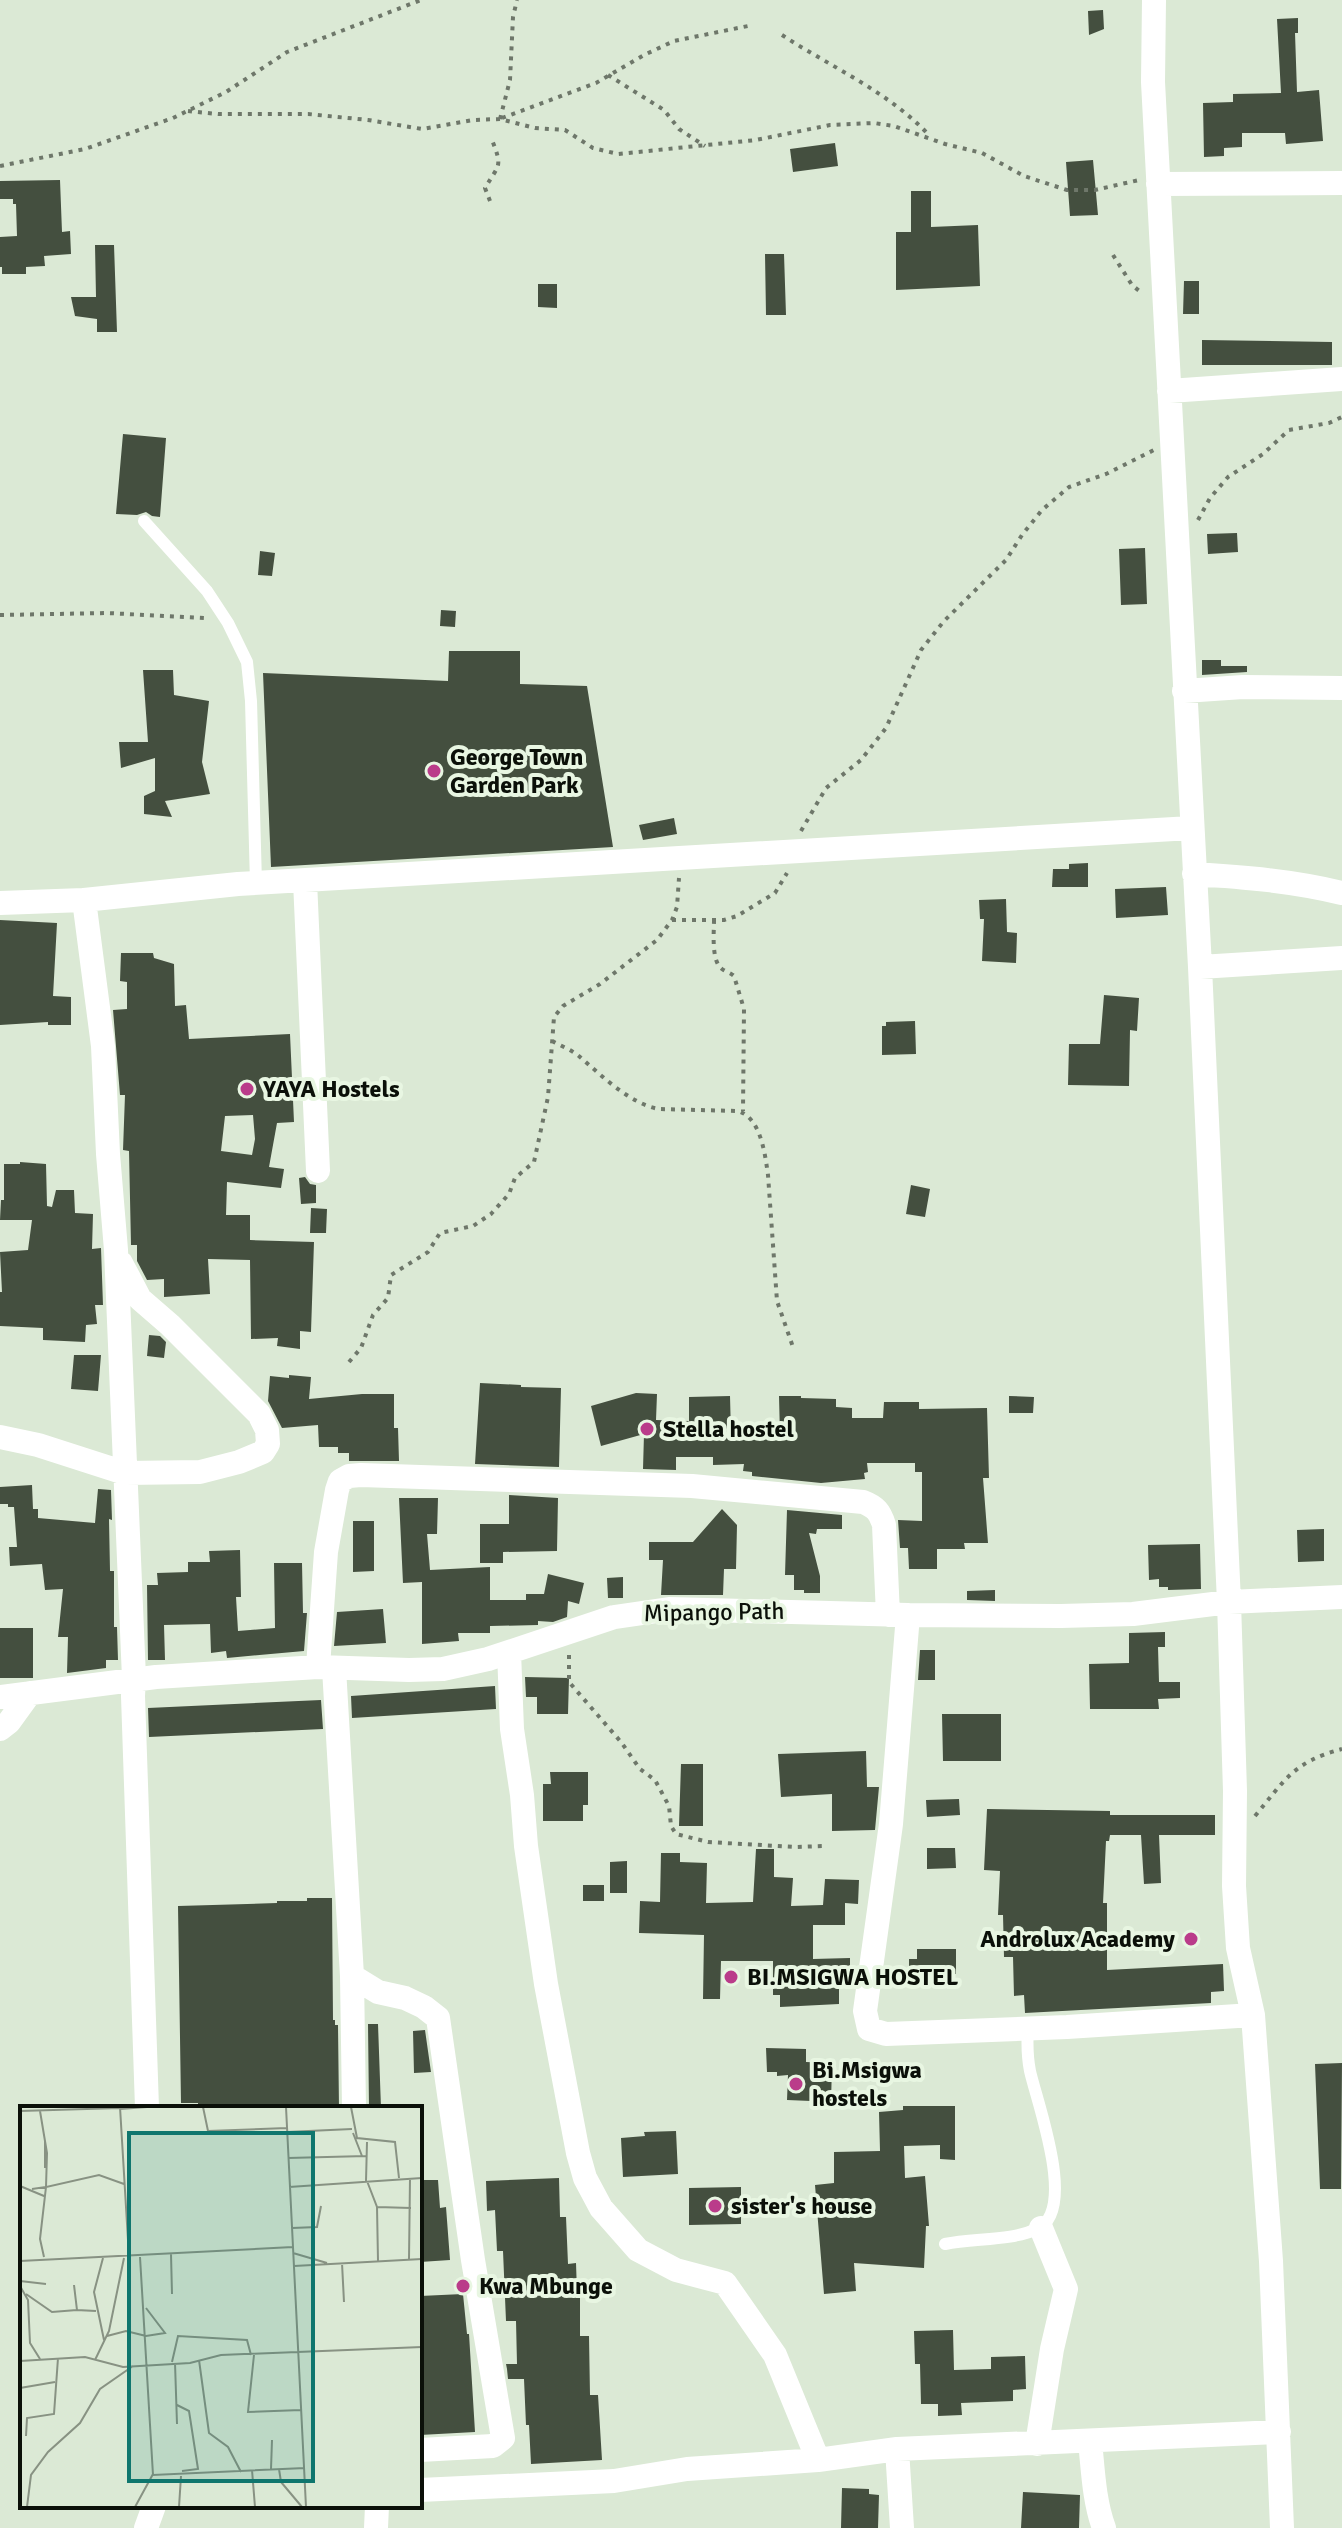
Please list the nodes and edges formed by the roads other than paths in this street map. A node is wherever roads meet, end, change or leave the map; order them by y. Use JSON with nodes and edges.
{"nodes":[{"id":1,"x":1154,"y":0,"type":"edge"},
{"id":2,"x":1158,"y":180,"type":"junction"},
{"id":3,"x":1342,"y":183,"type":"edge"},
{"id":4,"x":1342,"y":379,"type":"edge"},
{"id":5,"x":1169,"y":391,"type":"junction"},
{"id":6,"x":144,"y":521,"type":"dead end"},
{"id":7,"x":1342,"y":688,"type":"edge"},
{"id":8,"x":1184,"y":691,"type":"junction"},
{"id":9,"x":1191,"y":828,"type":"junction"},
{"id":10,"x":1194,"y":874,"type":"junction"},
{"id":11,"x":305,"y":881,"type":"junction"},
{"id":12,"x":256,"y":883,"type":"junction"},
{"id":13,"x":1342,"y":893,"type":"edge"},
{"id":14,"x":0,"y":896,"type":"edge"},
{"id":15,"x":84,"y":900,"type":"junction"},
{"id":16,"x":0,"y":903,"type":"edge"},
{"id":17,"x":1342,"y":958,"type":"edge"},
{"id":18,"x":1200,"y":967,"type":"junction"},
{"id":19,"x":318,"y":1171,"type":"dead end"},
{"id":20,"x":116,"y":1250,"type":"junction"},
{"id":21,"x":0,"y":1437,"type":"edge"},
{"id":22,"x":125,"y":1473,"type":"junction"},
{"id":23,"x":1342,"y":1597,"type":"edge"},
{"id":24,"x":1229,"y":1602,"type":"junction"},
{"id":25,"x":898,"y":1615,"type":"junction"},
{"id":26,"x":509,"y":1652,"type":"junction"},
{"id":27,"x":326,"y":1667,"type":"junction"},
{"id":28,"x":134,"y":1678,"type":"junction"},
{"id":29,"x":30,"y":1693,"type":"junction"},
{"id":30,"x":0,"y":1697,"type":"edge"},
{"id":31,"x":0,"y":1729,"type":"edge"},
{"id":32,"x":352,"y":1976,"type":"junction"},
{"id":33,"x":1253,"y":2015,"type":"junction"},
{"id":34,"x":1028,"y":2028,"type":"junction"},
{"id":35,"x":147,"y":2106,"type":"edge"},
{"id":36,"x":354,"y":2106,"type":"edge"},
{"id":37,"x":1041,"y":2228,"type":"junction"},
{"id":38,"x":945,"y":2244,"type":"dead end"},
{"id":39,"x":1279,"y":2432,"type":"junction"},
{"id":40,"x":1090,"y":2441,"type":"junction"},
{"id":41,"x":1037,"y":2444,"type":"junction"},
{"id":42,"x":897,"y":2449,"type":"junction"},
{"id":43,"x":422,"y":2450,"type":"edge"},
{"id":44,"x":818,"y":2460,"type":"junction"},
{"id":45,"x":422,"y":2490,"type":"edge"},
{"id":46,"x":153,"y":2508,"type":"edge"},
{"id":47,"x":377,"y":2508,"type":"edge"},
{"id":48,"x":146,"y":2528,"type":"edge"},
{"id":49,"x":376,"y":2528,"type":"edge"},
{"id":50,"x":902,"y":2528,"type":"edge"},
{"id":51,"x":1104,"y":2528,"type":"edge"},
{"id":52,"x":1282,"y":2528,"type":"edge"}],
"edges":[{"from":1,"to":2,"type":"street"},
{"from":2,"to":3,"type":"street"},
{"from":2,"to":5,"type":"street"},
{"from":4,"to":5,"type":"street"},
{"from":5,"to":8,"type":"street"},
{"from":6,"to":12,"type":"lane"},
{"from":7,"to":8,"type":"street"},
{"from":8,"to":9,"type":"street"},
{"from":9,"to":10,"type":"street"},
{"from":9,"to":11,"type":"street"},
{"from":10,"to":13,"type":"street"},
{"from":10,"to":18,"type":"street"},
{"from":11,"to":12,"type":"street"},
{"from":11,"to":19,"type":"street"},
{"from":12,"to":15,"type":"street"},
{"from":14,"to":16,"type":"street"},
{"from":15,"to":16,"type":"street"},
{"from":15,"to":20,"type":"street"},
{"from":17,"to":18,"type":"street"},
{"from":18,"to":24,"type":"street"},
{"from":20,"to":22,"type":"street"},
{"from":20,"to":22,"type":"street"},
{"from":21,"to":22,"type":"street"},
{"from":22,"to":28,"type":"street"},
{"from":23,"to":24,"type":"street","name":"Mipango Path"},
{"from":24,"to":25,"type":"street","name":"Mipango Path"},
{"from":24,"to":33,"type":"street"},
{"from":25,"to":26,"type":"street","name":"Mipango Path"},
{"from":25,"to":27,"type":"street"},
{"from":25,"to":34,"type":"street"},
{"from":26,"to":27,"type":"street","name":"Mipango Path"},
{"from":26,"to":44,"type":"street"},
{"from":27,"to":28,"type":"street","name":"Mipango Path"},
{"from":27,"to":32,"type":"street"},
{"from":28,"to":29,"type":"street","name":"Mipango Path"},
{"from":28,"to":35,"type":"street"},
{"from":29,"to":30,"type":"street","name":"Mipango Path"},
{"from":29,"to":31,"type":"street"},
{"from":32,"to":36,"type":"street"},
{"from":32,"to":43,"type":"street"},
{"from":33,"to":34,"type":"street"},
{"from":33,"to":39,"type":"street"},
{"from":34,"to":37,"type":"lane"},
{"from":37,"to":38,"type":"lane"},
{"from":37,"to":41,"type":"street"},
{"from":39,"to":40,"type":"street"},
{"from":39,"to":52,"type":"street"},
{"from":40,"to":41,"type":"street"},
{"from":40,"to":51,"type":"street"},
{"from":41,"to":42,"type":"street"},
{"from":42,"to":44,"type":"street"},
{"from":42,"to":50,"type":"street"},
{"from":44,"to":45,"type":"street"},
{"from":46,"to":48,"type":"street"},
{"from":47,"to":49,"type":"street"}]}
